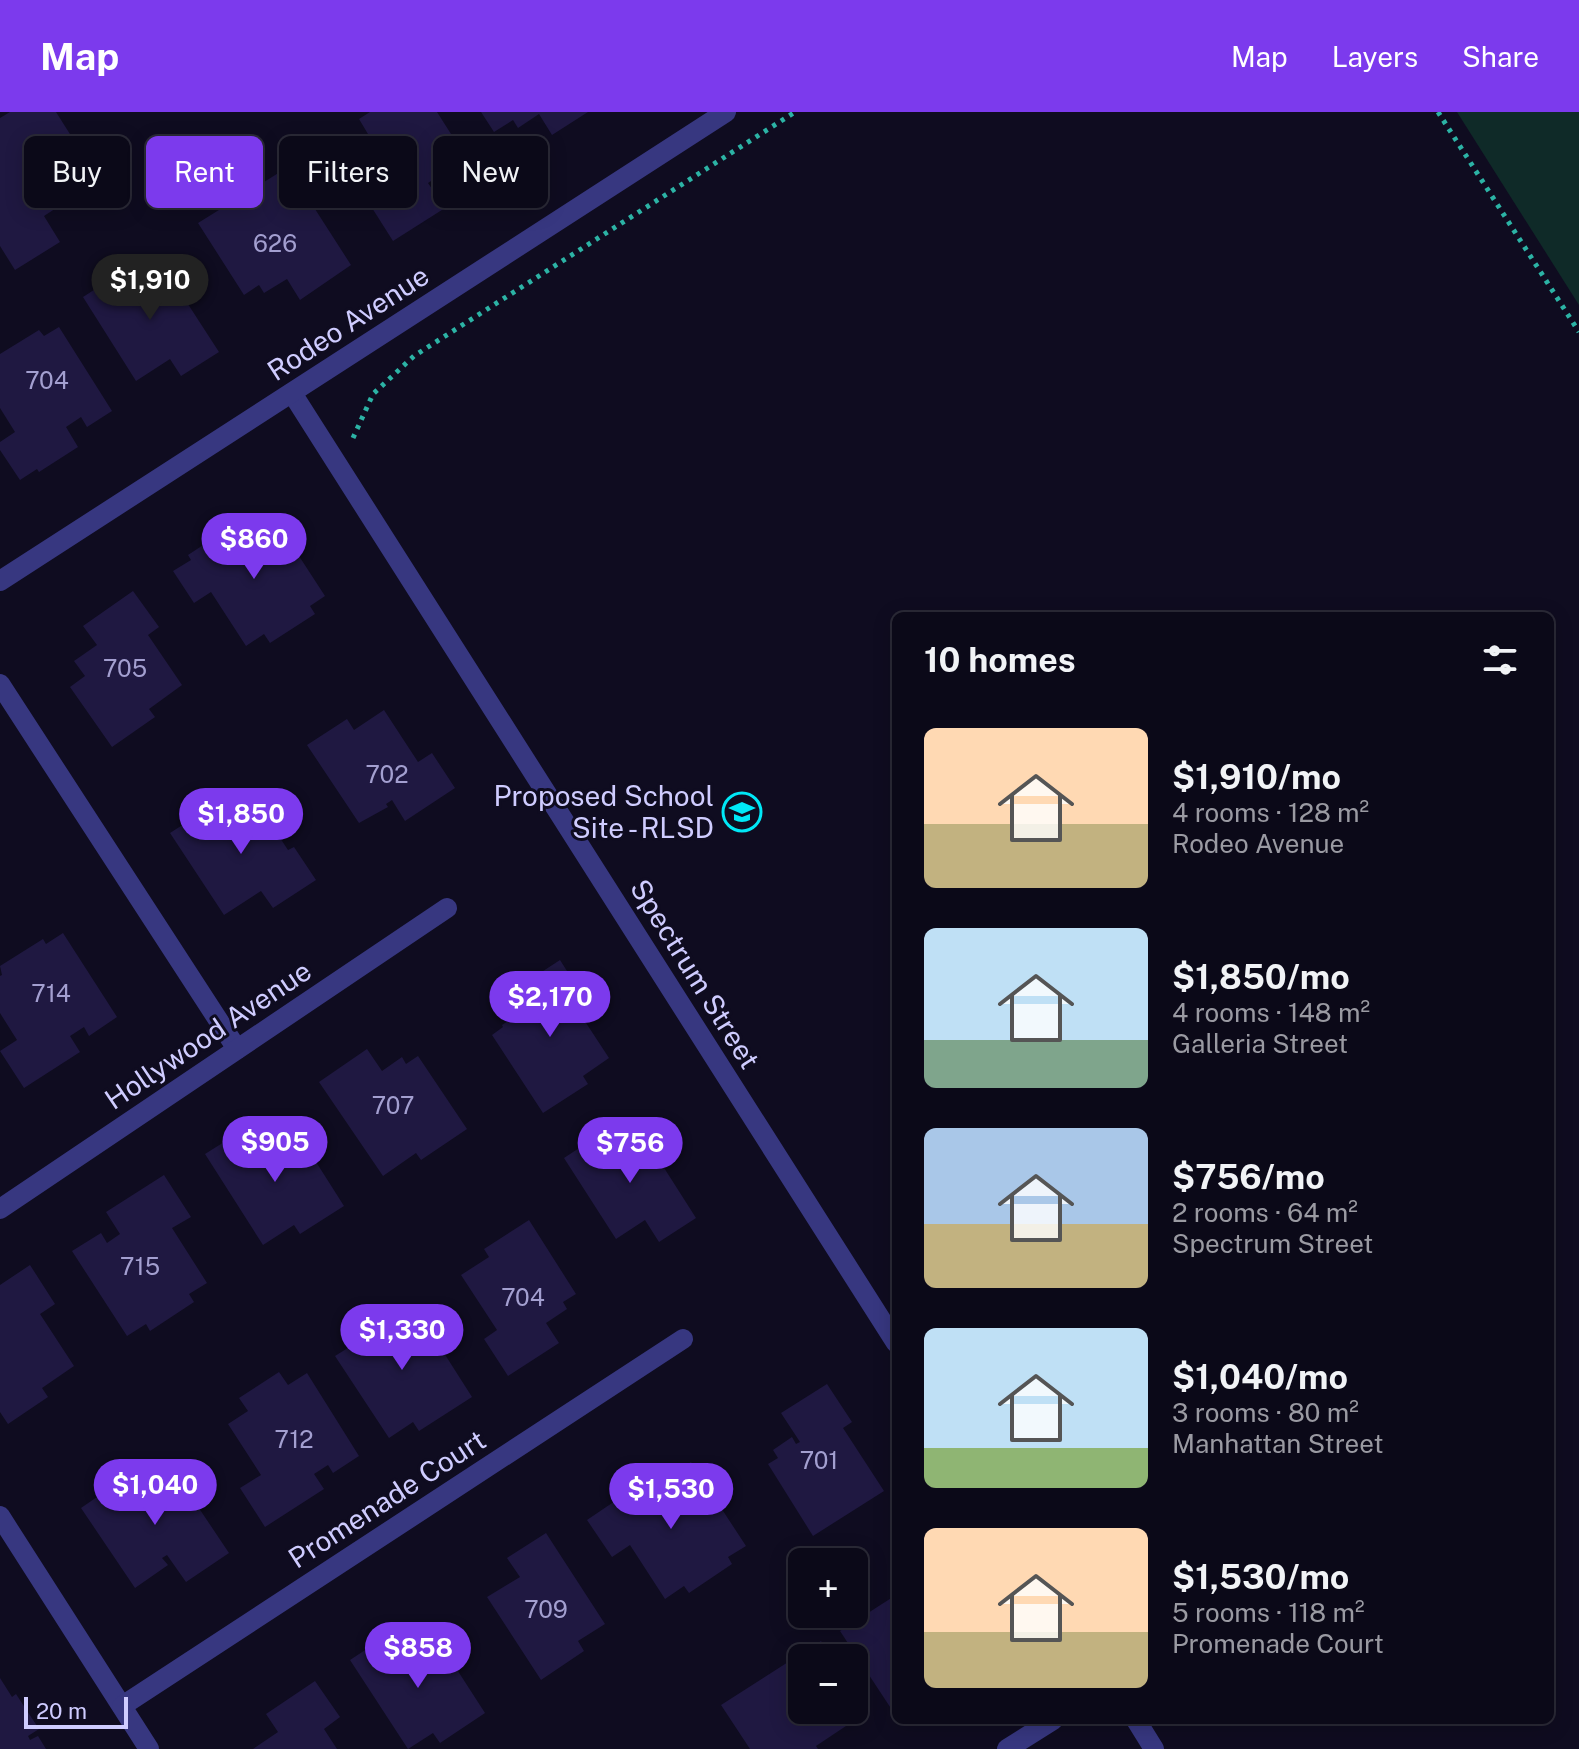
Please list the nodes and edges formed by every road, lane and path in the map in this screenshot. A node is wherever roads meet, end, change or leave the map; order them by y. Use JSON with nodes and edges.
{"nodes":[{"id":1,"x":726,"y":112,"type":"edge"},
{"id":2,"x":795,"y":112,"type":"edge"},
{"id":3,"x":1438,"y":112,"type":"edge"},
{"id":4,"x":1579,"y":332,"type":"edge"},
{"id":5,"x":292,"y":393,"type":"junction"},
{"id":6,"x":347,"y":450,"type":"dead end"},
{"id":7,"x":0,"y":581,"type":"edge"},
{"id":8,"x":0,"y":684,"type":"edge"},
{"id":9,"x":447,"y":908,"type":"dead end"},
{"id":10,"x":237,"y":1049,"type":"junction"},
{"id":11,"x":0,"y":1209,"type":"edge"},
{"id":12,"x":892,"y":1337,"type":"edge"},
{"id":13,"x":683,"y":1339,"type":"dead end"},
{"id":14,"x":0,"y":1516,"type":"edge"},
{"id":15,"x":122,"y":1706,"type":"junction"},
{"id":16,"x":1047,"y":1724,"type":"edge"},
{"id":17,"x":1138,"y":1724,"type":"edge"},
{"id":18,"x":149,"y":1749,"type":"edge"},
{"id":19,"x":1007,"y":1749,"type":"edge"},
{"id":20,"x":1154,"y":1749,"type":"edge"}],
"edges":[{"from":1,"to":5,"type":"street","name":"Rodeo Avenue"},
{"from":2,"to":6,"type":"path"},
{"from":3,"to":4,"type":"path"},
{"from":5,"to":7,"type":"street","name":"Rodeo Avenue"},
{"from":5,"to":12,"type":"street","name":"Spectrum Street"},
{"from":8,"to":10,"type":"street"},
{"from":9,"to":10,"type":"street","name":"Hollywood Avenue"},
{"from":10,"to":11,"type":"street","name":"Hollywood Avenue"},
{"from":13,"to":15,"type":"street","name":"Promenade Court"},
{"from":14,"to":15,"type":"street"},
{"from":15,"to":18,"type":"street"},
{"from":16,"to":19,"type":"street"},
{"from":17,"to":20,"type":"street"}]}
